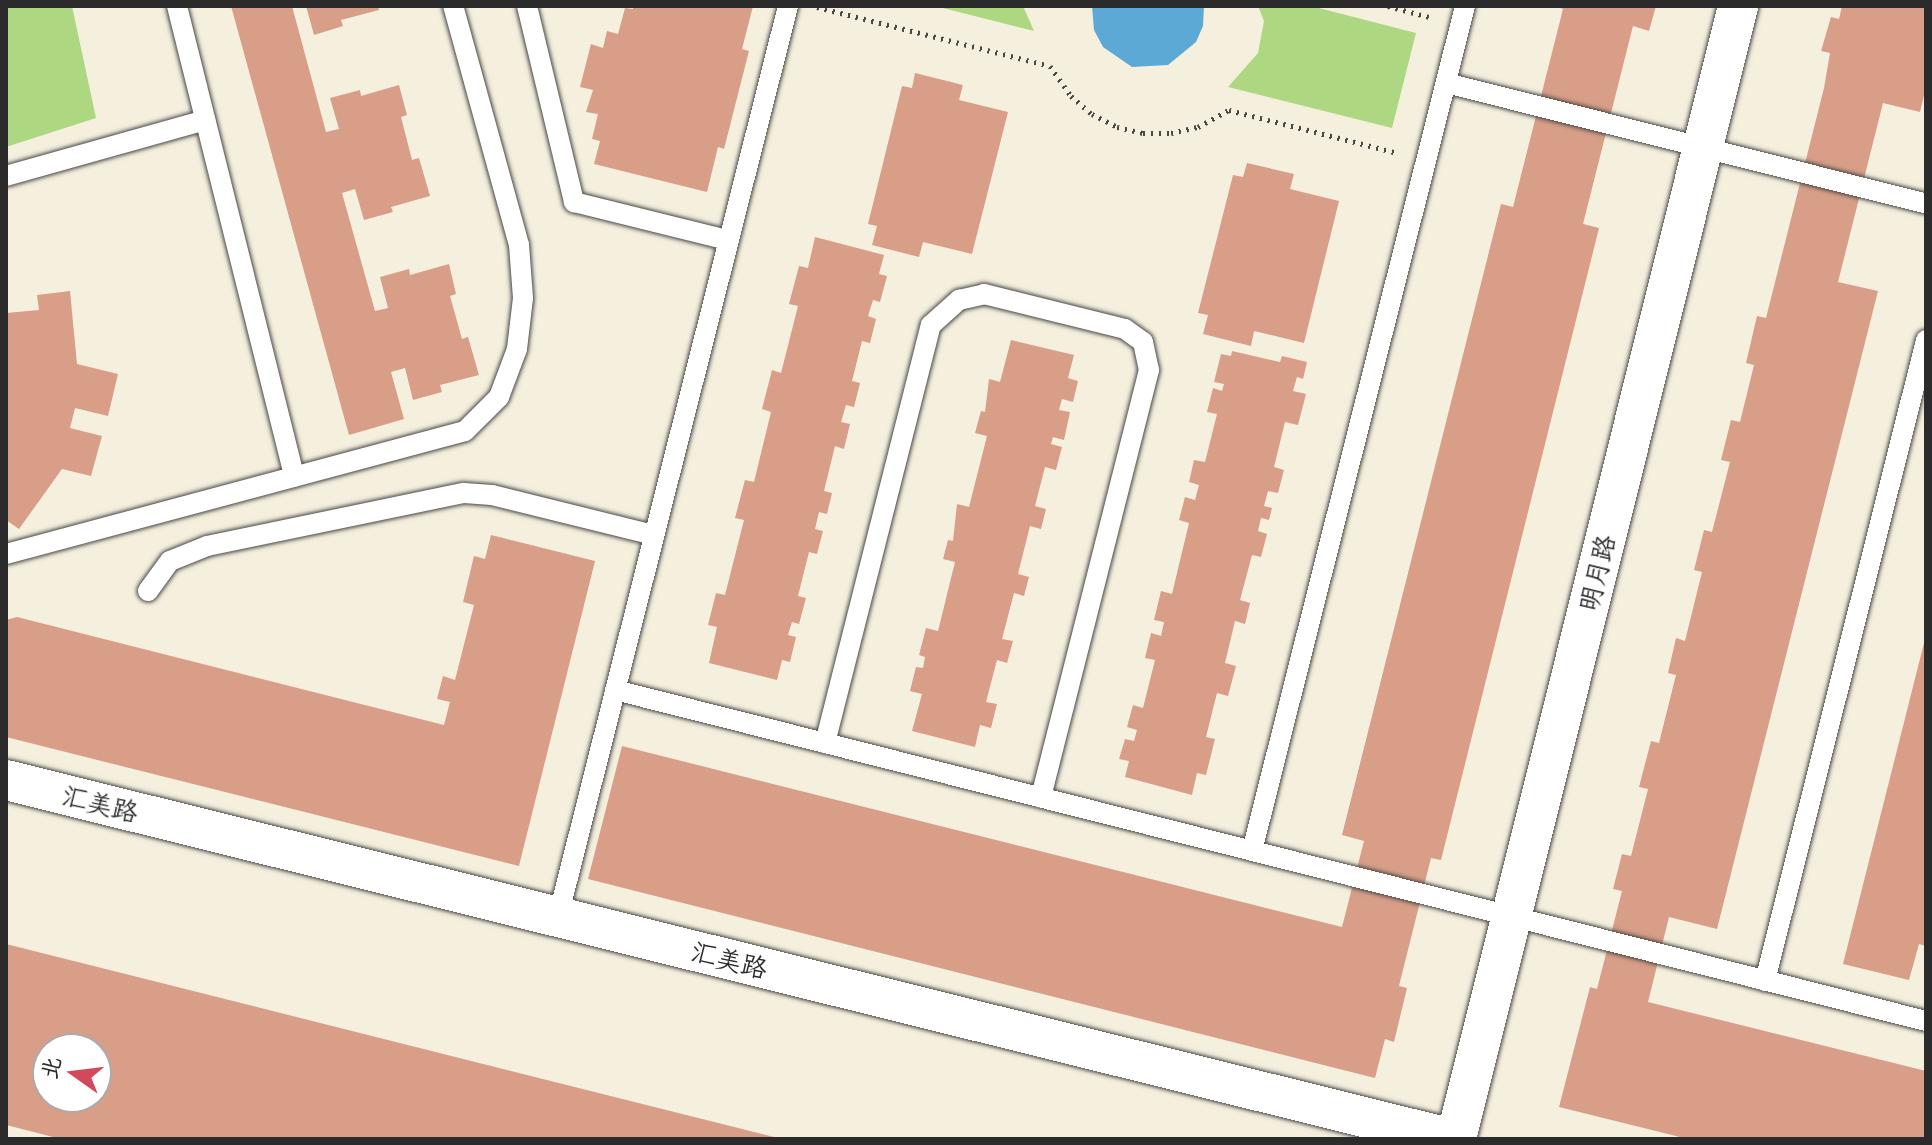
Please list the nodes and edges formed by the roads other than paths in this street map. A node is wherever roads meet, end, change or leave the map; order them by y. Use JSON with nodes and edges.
{"nodes":[{"id":1,"x":177,"y":6,"type":"edge"},
{"id":2,"x":453,"y":6,"type":"edge"},
{"id":3,"x":527,"y":6,"type":"edge"},
{"id":4,"x":788,"y":6,"type":"edge"},
{"id":5,"x":1738,"y":6,"type":"edge"},
{"id":6,"x":1463,"y":15,"type":"edge"},
{"id":7,"x":1446,"y":83,"type":"junction"},
{"id":8,"x":205,"y":120,"type":"junction"},
{"id":9,"x":1703,"y":148,"type":"junction"},
{"id":10,"x":6,"y":176,"type":"edge"},
{"id":11,"x":1926,"y":204,"type":"edge"},
{"id":12,"x":728,"y":240,"type":"junction"},
{"id":13,"x":1926,"y":340,"type":"edge"},
{"id":14,"x":294,"y":477,"type":"junction"},
{"id":15,"x":654,"y":535,"type":"junction"},
{"id":16,"x":6,"y":554,"type":"edge"},
{"id":17,"x":148,"y":591,"type":"dead end"},
{"id":18,"x":615,"y":690,"type":"junction"},
{"id":19,"x":825,"y":743,"type":"junction"},
{"id":20,"x":6,"y":780,"type":"edge"},
{"id":21,"x":1041,"y":798,"type":"junction"},
{"id":22,"x":1252,"y":851,"type":"junction"},
{"id":23,"x":1512,"y":916,"type":"junction"},
{"id":24,"x":558,"y":917,"type":"junction"},
{"id":25,"x":1765,"y":981,"type":"junction"},
{"id":26,"x":1926,"y":1021,"type":"edge"},
{"id":27,"x":1454,"y":1139,"type":"edge"}],
"edges":[{"from":1,"to":8,"type":"lane"},
{"from":2,"to":14,"type":"lane"},
{"from":3,"to":12,"type":"lane"},
{"from":4,"to":12,"type":"lane"},
{"from":5,"to":9,"type":"street","name":"明月路"},
{"from":6,"to":7,"type":"lane"},
{"from":7,"to":9,"type":"lane"},
{"from":7,"to":22,"type":"lane"},
{"from":8,"to":10,"type":"lane"},
{"from":8,"to":14,"type":"lane"},
{"from":9,"to":11,"type":"lane"},
{"from":9,"to":23,"type":"street","name":"明月路"},
{"from":12,"to":15,"type":"lane"},
{"from":13,"to":25,"type":"lane"},
{"from":14,"to":16,"type":"lane"},
{"from":15,"to":17,"type":"lane"},
{"from":15,"to":18,"type":"lane"},
{"from":18,"to":19,"type":"lane"},
{"from":18,"to":24,"type":"lane"},
{"from":19,"to":21,"type":"lane"},
{"from":19,"to":21,"type":"lane"},
{"from":20,"to":24,"type":"street","name":"汇美路"},
{"from":21,"to":22,"type":"lane"},
{"from":22,"to":23,"type":"lane"},
{"from":23,"to":25,"type":"lane"},
{"from":23,"to":27,"type":"street","name":"明月路"},
{"from":24,"to":27,"type":"street","name":"汇美路"},
{"from":25,"to":26,"type":"lane"}]}
